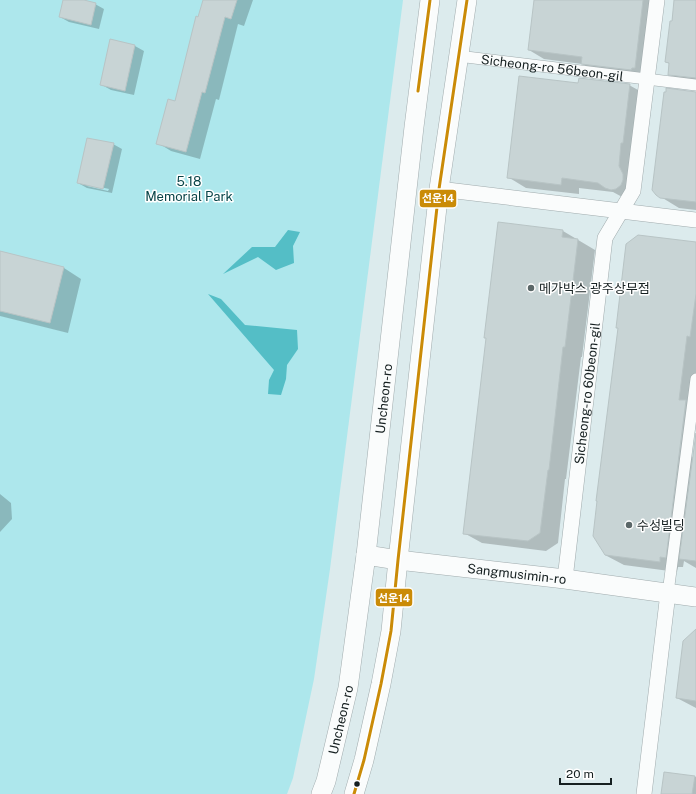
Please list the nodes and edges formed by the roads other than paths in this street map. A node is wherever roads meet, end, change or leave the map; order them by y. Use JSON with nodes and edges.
{"nodes":[{"id":1,"x":430,"y":0,"type":"edge"},
{"id":2,"x":467,"y":0,"type":"edge"},
{"id":3,"x":656,"y":0,"type":"edge"},
{"id":4,"x":458,"y":56,"type":"junction"},
{"id":5,"x":647,"y":79,"type":"junction"},
{"id":6,"x":696,"y":85,"type":"edge"},
{"id":7,"x":439,"y":189,"type":"junction"},
{"id":8,"x":621,"y":212,"type":"junction"},
{"id":9,"x":696,"y":220,"type":"edge"},
{"id":10,"x":696,"y":379,"type":"edge"},
{"id":11,"x":366,"y":555,"type":"junction"},
{"id":12,"x":398,"y":560,"type":"junction"},
{"id":13,"x":565,"y":579,"type":"junction"},
{"id":14,"x":668,"y":593,"type":"junction"},
{"id":15,"x":696,"y":597,"type":"edge"},
{"id":16,"x":321,"y":794,"type":"edge"},
{"id":17,"x":354,"y":794,"type":"edge"},
{"id":18,"x":644,"y":794,"type":"edge"}],
"edges":[{"from":1,"to":11,"type":"street","name":"Uncheon-ro"},
{"from":2,"to":4,"type":"street"},
{"from":3,"to":5,"type":"street"},
{"from":4,"to":5,"type":"street","name":"Sicheong-ro 56beon-gil"},
{"from":4,"to":7,"type":"street"},
{"from":5,"to":6,"type":"street","name":"Sicheong-ro 56beon-gil"},
{"from":5,"to":8,"type":"street"},
{"from":7,"to":8,"type":"street"},
{"from":7,"to":12,"type":"street"},
{"from":8,"to":9,"type":"street"},
{"from":8,"to":13,"type":"street","name":"Sicheong-ro 60beon-gil"},
{"from":10,"to":14,"type":"street"},
{"from":11,"to":12,"type":"street","name":"Sangmusimin-ro"},
{"from":11,"to":16,"type":"street","name":"Uncheon-ro"},
{"from":12,"to":13,"type":"street","name":"Sangmusimin-ro"},
{"from":12,"to":17,"type":"street"},
{"from":13,"to":14,"type":"street","name":"Sangmusimin-ro"},
{"from":14,"to":15,"type":"street","name":"Sangmusimin-ro"},
{"from":14,"to":18,"type":"street"}]}
